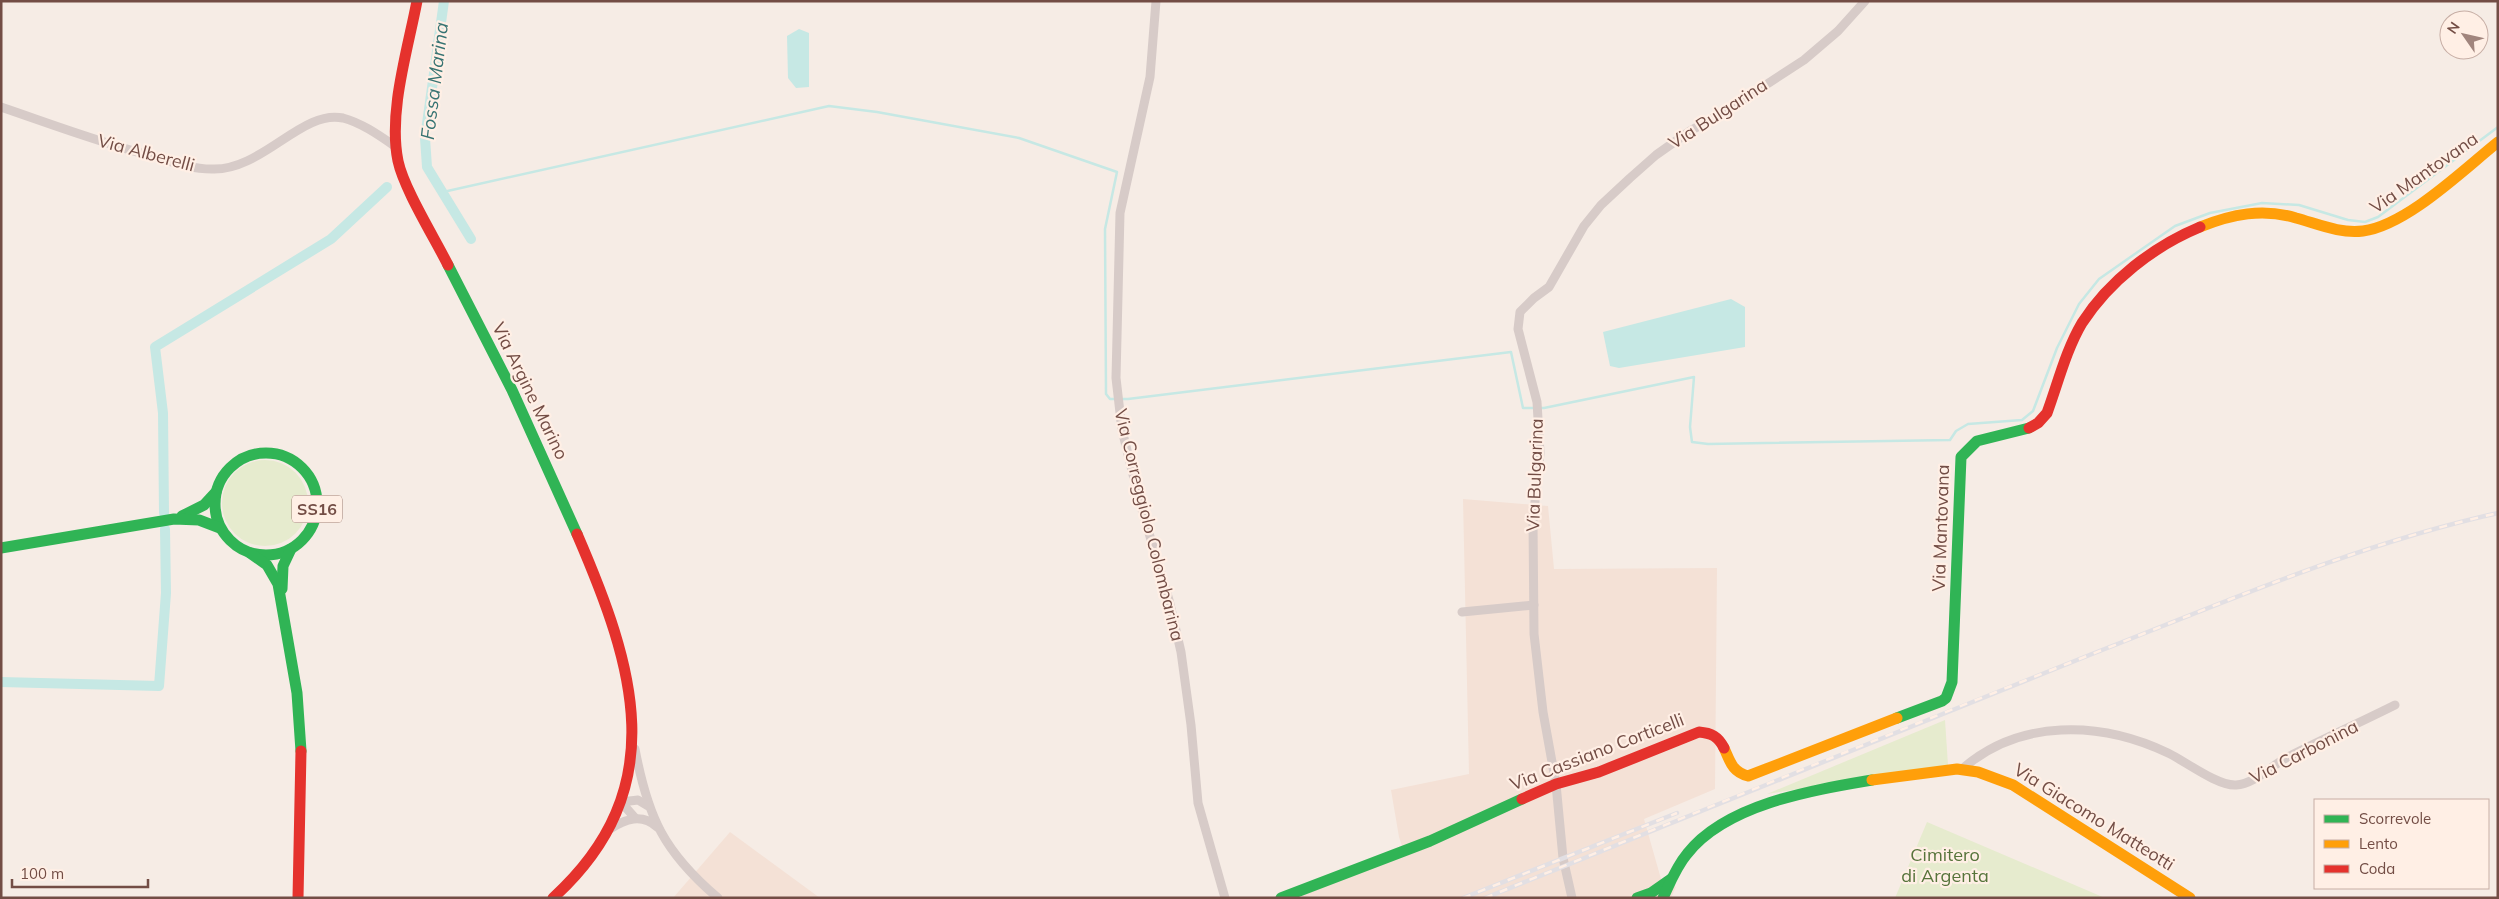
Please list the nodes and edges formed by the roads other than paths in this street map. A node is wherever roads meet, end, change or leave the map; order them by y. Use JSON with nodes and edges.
{"nodes":[{"id":1,"x":417,"y":1,"type":"edge"},
{"id":2,"x":1156,"y":1,"type":"edge"},
{"id":3,"x":1865,"y":1,"type":"edge"},
{"id":4,"x":1,"y":107,"type":"edge"},
{"id":5,"x":2498,"y":142,"type":"edge"},
{"id":6,"x":396,"y":147,"type":"junction"},
{"id":7,"x":216,"y":492,"type":"junction"},
{"id":8,"x":174,"y":519,"type":"junction"},
{"id":9,"x":220,"y":528,"type":"junction"},
{"id":10,"x":1,"y":548,"type":"edge"},
{"id":11,"x":291,"y":549,"type":"junction"},
{"id":12,"x":250,"y":553,"type":"junction"},
{"id":13,"x":282,"y":602,"type":"junction"},
{"id":14,"x":1534,"y":605,"type":"junction"},
{"id":15,"x":1462,"y":612,"type":"dead end"},
{"id":16,"x":1952,"y":682,"type":"joint"},
{"id":17,"x":2395,"y":705,"type":"dead end"},
{"id":18,"x":631,"y":726,"type":"junction"},
{"id":19,"x":1961,"y":770,"type":"junction"},
{"id":20,"x":1556,"y":784,"type":"junction"},
{"id":21,"x":621,"y":802,"type":"junction"},
{"id":22,"x":648,"y":806,"type":"junction"},
{"id":23,"x":635,"y":818,"type":"junction"},
{"id":24,"x":610,"y":829,"type":"junction"},
{"id":25,"x":661,"y":832,"type":"junction"},
{"id":26,"x":1671,"y":879,"type":"junction"},
{"id":27,"x":558,"y":895,"type":"edge"},
{"id":28,"x":298,"y":896,"type":"edge"},
{"id":29,"x":718,"y":898,"type":"edge"},
{"id":30,"x":1225,"y":898,"type":"edge"},
{"id":31,"x":1281,"y":898,"type":"edge"},
{"id":32,"x":1572,"y":898,"type":"edge"},
{"id":33,"x":1637,"y":898,"type":"edge"},
{"id":34,"x":1663,"y":898,"type":"edge"},
{"id":35,"x":2190,"y":898,"type":"edge"}],
"edges":[{"from":1,"to":6,"type":"street","name":"Via Argine Marino"},
{"from":2,"to":30,"type":"street","name":"Via Correggiolo Colombarina"},
{"from":3,"to":14,"type":"street","name":"Via Bulgarina"},
{"from":4,"to":6,"type":"street","name":"Via Alberelli"},
{"from":5,"to":16,"type":"street","name":"Via Mantovana"},
{"from":6,"to":18,"type":"street","name":"Via Argine Marino"},
{"from":7,"to":8,"type":"street"},
{"from":7,"to":9,"type":"street"},
{"from":7,"to":11,"type":"street","number":"SS16"},
{"from":8,"to":9,"type":"street"},
{"from":8,"to":10,"type":"street"},
{"from":9,"to":12,"type":"street"},
{"from":11,"to":12,"type":"street"},
{"from":11,"to":13,"type":"street"},
{"from":12,"to":13,"type":"street"},
{"from":13,"to":28,"type":"street"},
{"from":14,"to":15,"type":"street"},
{"from":14,"to":20,"type":"street","name":"Via Bulgarina"},
{"from":16,"to":20,"type":"street","name":"Via Cassiano Corticelli"},
{"from":17,"to":19,"type":"street","name":"Via Carbonina"},
{"from":18,"to":21,"type":"street","name":"Via Argine Marino"},
{"from":18,"to":22,"type":"street"},
{"from":19,"to":26,"type":"street","name":"Via Giacomo Matteotti"},
{"from":19,"to":35,"type":"street","name":"Via Giacomo Matteotti"},
{"from":20,"to":31,"type":"street","name":"Via Cassiano Corticelli"},
{"from":20,"to":32,"type":"street","name":"Via Bulgarina"},
{"from":21,"to":22,"type":"street"},
{"from":21,"to":23,"type":"street"},
{"from":21,"to":24,"type":"street","name":"Via Argine Marino"},
{"from":22,"to":25,"type":"street"},
{"from":23,"to":24,"type":"street"},
{"from":23,"to":25,"type":"street"},
{"from":24,"to":27,"type":"street","name":"Via Argine Marino"},
{"from":25,"to":29,"type":"street"},
{"from":26,"to":33,"type":"street"},
{"from":26,"to":34,"type":"street","name":"Via Giacomo Matteotti"}]}
